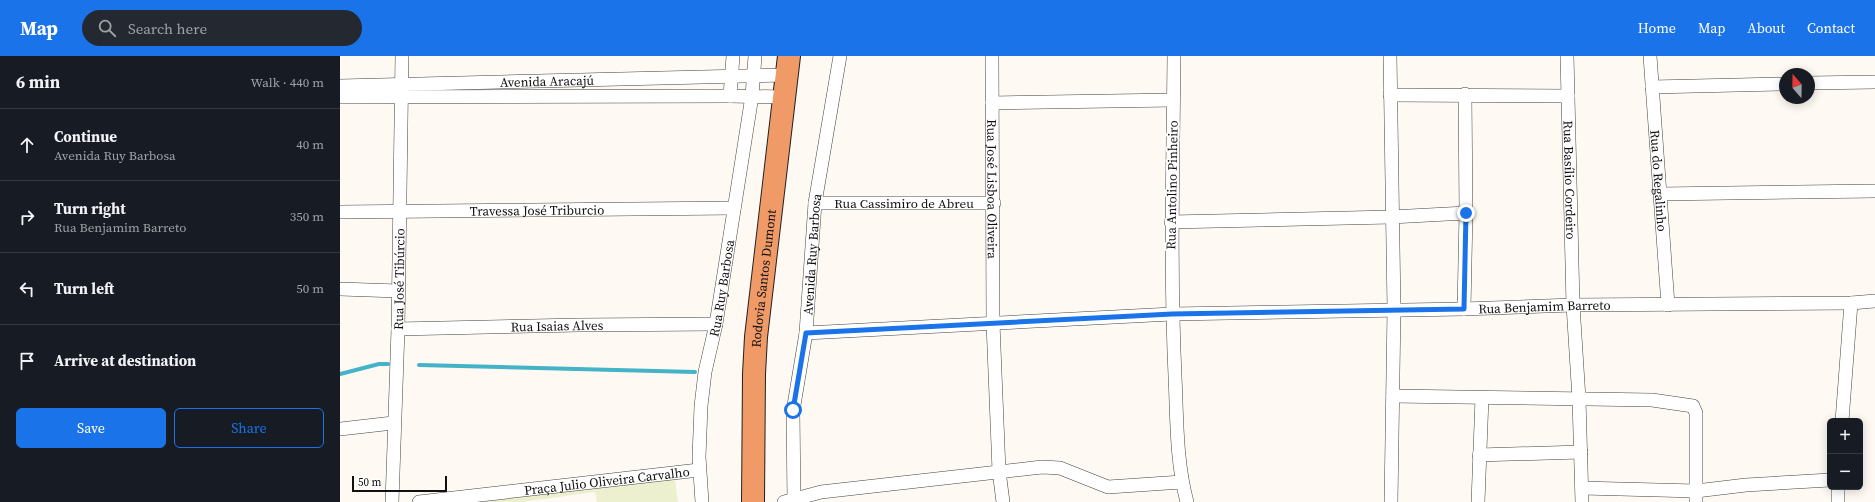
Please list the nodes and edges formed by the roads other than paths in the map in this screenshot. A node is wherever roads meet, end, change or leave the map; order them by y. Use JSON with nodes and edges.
{"nodes":[{"id":1,"x":402,"y":56,"type":"edge"},
{"id":2,"x":733,"y":56,"type":"edge"},
{"id":3,"x":755,"y":56,"type":"edge"},
{"id":4,"x":840,"y":56,"type":"edge"},
{"id":5,"x":992,"y":56,"type":"edge"},
{"id":6,"x":1174,"y":56,"type":"edge"},
{"id":7,"x":1390,"y":56,"type":"edge"},
{"id":8,"x":1566,"y":56,"type":"edge"},
{"id":9,"x":1650,"y":56,"type":"edge"},
{"id":10,"x":788,"y":65,"type":"edge"},
{"id":11,"x":754,"y":75,"type":"junction"},
{"id":12,"x":731,"y":76,"type":"junction"},
{"id":13,"x":1875,"y":82,"type":"edge"},
{"id":14,"x":1815,"y":83,"type":"edge"},
{"id":15,"x":1779,"y":84,"type":"edge"},
{"id":16,"x":340,"y":86,"type":"edge"},
{"id":17,"x":1652,"y":87,"type":"junction"},
{"id":18,"x":402,"y":90,"type":"junction"},
{"id":19,"x":1390,"y":94,"type":"junction"},
{"id":20,"x":1465,"y":94,"type":"junction"},
{"id":21,"x":730,"y":96,"type":"junction"},
{"id":22,"x":752,"y":96,"type":"junction"},
{"id":23,"x":1568,"y":96,"type":"junction"},
{"id":24,"x":340,"y":97,"type":"edge"},
{"id":25,"x":783,"y":97,"type":"junction"},
{"id":26,"x":1174,"y":100,"type":"junction"},
{"id":27,"x":992,"y":103,"type":"junction"},
{"id":28,"x":1875,"y":190,"type":"edge"},
{"id":29,"x":1660,"y":194,"type":"junction"},
{"id":30,"x":815,"y":203,"type":"junction"},
{"id":31,"x":994,"y":203,"type":"junction"},
{"id":32,"x":734,"y":208,"type":"junction"},
{"id":33,"x":399,"y":211,"type":"junction"},
{"id":34,"x":340,"y":212,"type":"edge"},
{"id":35,"x":1466,"y":213,"type":"junction"},
{"id":36,"x":1391,"y":217,"type":"junction"},
{"id":37,"x":1171,"y":222,"type":"junction"},
{"id":38,"x":340,"y":288,"type":"edge"},
{"id":39,"x":398,"y":291,"type":"junction"},
{"id":40,"x":1875,"y":301,"type":"edge"},
{"id":41,"x":1850,"y":303,"type":"junction"},
{"id":42,"x":1573,"y":304,"type":"junction"},
{"id":43,"x":1668,"y":304,"type":"junction"},
{"id":44,"x":1394,"y":309,"type":"junction"},
{"id":45,"x":1464,"y":309,"type":"junction"},
{"id":46,"x":1172,"y":314,"type":"junction"},
{"id":47,"x":993,"y":323,"type":"junction"},
{"id":48,"x":716,"y":324,"type":"junction"},
{"id":49,"x":398,"y":329,"type":"junction"},
{"id":50,"x":806,"y":333,"type":"junction"},
{"id":51,"x":1393,"y":396,"type":"junction"},
{"id":52,"x":1482,"y":398,"type":"junction"},
{"id":53,"x":1579,"y":399,"type":"junction"},
{"id":54,"x":1842,"y":418,"type":"edge"},
{"id":55,"x":394,"y":423,"type":"junction"},
{"id":56,"x":340,"y":429,"type":"edge"},
{"id":57,"x":1581,"y":452,"type":"junction"},
{"id":58,"x":1479,"y":455,"type":"junction"},
{"id":59,"x":699,"y":470,"type":"junction"},
{"id":60,"x":999,"y":471,"type":"junction"},
{"id":61,"x":1827,"y":480,"type":"edge"},
{"id":62,"x":1182,"y":482,"type":"junction"},
{"id":63,"x":1582,"y":488,"type":"junction"},
{"id":64,"x":1838,"y":490,"type":"edge"},
{"id":65,"x":1696,"y":496,"type":"edge"},
{"id":66,"x":790,"y":501,"type":"edge"},
{"id":67,"x":392,"y":502,"type":"edge"},
{"id":68,"x":419,"y":502,"type":"edge"},
{"id":69,"x":702,"y":502,"type":"edge"},
{"id":70,"x":753,"y":502,"type":"edge"},
{"id":71,"x":1003,"y":502,"type":"edge"},
{"id":72,"x":1187,"y":502,"type":"edge"},
{"id":73,"x":1391,"y":502,"type":"edge"},
{"id":74,"x":1478,"y":502,"type":"edge"},
{"id":75,"x":1582,"y":502,"type":"edge"},
{"id":76,"x":1838,"y":502,"type":"edge"}],
"edges":[{"from":1,"to":18,"type":"street","name":"Rua José Tibúrcio"},
{"from":2,"to":12,"type":"street"},
{"from":3,"to":11,"type":"street","name":"Rua Ruy Barbosa"},
{"from":4,"to":30,"type":"street","name":"Avenida Ruy Barbosa"},
{"from":5,"to":27,"type":"street","name":"Rua José Lisboa Oliveira"},
{"from":6,"to":26,"type":"street","name":"Rua Antolino Pinheiro"},
{"from":7,"to":19,"type":"street"},
{"from":8,"to":23,"type":"street","name":"Rua Basílio Cordeiro"},
{"from":9,"to":17,"type":"street","name":"Rua do Regalinho"},
{"from":10,"to":11,"type":"street","name":"Avenida Aracajú"},
{"from":10,"to":25,"type":"highway","name":"Rodovia Santos Dumont"},
{"from":11,"to":12,"type":"street","name":"Avenida Aracajú"},
{"from":11,"to":22,"type":"street","name":"Rua Ruy Barbosa"},
{"from":12,"to":18,"type":"street","name":"Avenida Aracajú"},
{"from":12,"to":21,"type":"street"},
{"from":13,"to":14,"type":"street"},
{"from":15,"to":17,"type":"street"},
{"from":16,"to":18,"type":"street","name":"Avenida Aracajú"},
{"from":17,"to":29,"type":"street","name":"Rua do Regalinho"},
{"from":18,"to":21,"type":"street","name":"Avenida Aracajú"},
{"from":18,"to":24,"type":"street","name":"Avenida Aracajú"},
{"from":18,"to":33,"type":"street","name":"Rua José Tibúrcio"},
{"from":19,"to":20,"type":"street"},
{"from":19,"to":36,"type":"street"},
{"from":20,"to":23,"type":"street"},
{"from":20,"to":35,"type":"street"},
{"from":21,"to":22,"type":"street","name":"Avenida Aracajú"},
{"from":22,"to":25,"type":"street","name":"Avenida Aracajú"},
{"from":22,"to":32,"type":"street","name":"Rua Ruy Barbosa"},
{"from":23,"to":42,"type":"street","name":"Rua Basílio Cordeiro"},
{"from":25,"to":70,"type":"highway","name":"Rodovia Santos Dumont"},
{"from":26,"to":27,"type":"street"},
{"from":26,"to":37,"type":"street","name":"Rua Antolino Pinheiro"},
{"from":27,"to":31,"type":"street","name":"Rua José Lisboa Oliveira"},
{"from":28,"to":29,"type":"street"},
{"from":29,"to":43,"type":"street","name":"Rua do Regalinho"},
{"from":30,"to":31,"type":"street","name":"Rua Cassimiro de Abreu"},
{"from":30,"to":50,"type":"street","name":"Avenida Ruy Barbosa"},
{"from":31,"to":47,"type":"street","name":"Rua José Lisboa Oliveira"},
{"from":32,"to":33,"type":"street","name":"Travessa José Triburcio"},
{"from":32,"to":48,"type":"street","name":"Rua Ruy Barbosa"},
{"from":33,"to":34,"type":"street","name":"Travessa José Triburcio"},
{"from":33,"to":39,"type":"street","name":"Rua José Tibúrcio"},
{"from":35,"to":36,"type":"street"},
{"from":35,"to":45,"type":"street"},
{"from":36,"to":37,"type":"street"},
{"from":36,"to":44,"type":"street"},
{"from":37,"to":46,"type":"street","name":"Rua Antolino Pinheiro"},
{"from":38,"to":39,"type":"street"},
{"from":39,"to":49,"type":"street","name":"Rua José Tibúrcio"},
{"from":40,"to":41,"type":"street","name":"Rua Benjamim Barreto"},
{"from":41,"to":43,"type":"street","name":"Rua Benjamim Barreto"},
{"from":41,"to":54,"type":"street"},
{"from":42,"to":43,"type":"street","name":"Rua Benjamim Barreto"},
{"from":42,"to":45,"type":"street","name":"Rua Benjamim Barreto"},
{"from":42,"to":53,"type":"street","name":"Rua Basílio Cordeiro"},
{"from":44,"to":45,"type":"street","name":"Rua Benjamim Barreto"},
{"from":44,"to":46,"type":"street","name":"Rua Benjamim Barreto"},
{"from":44,"to":51,"type":"street"},
{"from":46,"to":47,"type":"street","name":"Rua Benjamim Barreto"},
{"from":46,"to":62,"type":"street","name":"Rua Antolino Pinheiro"},
{"from":47,"to":50,"type":"street","name":"Rua Benjamim Barreto"},
{"from":47,"to":60,"type":"street","name":"Rua José Lisboa Oliveira"},
{"from":48,"to":49,"type":"street","name":"Rua Isaias Alves"},
{"from":48,"to":59,"type":"street","name":"Rua Ruy Barbosa"},
{"from":49,"to":55,"type":"street","name":"Rua José Tibúrcio"},
{"from":50,"to":66,"type":"street","name":"Avenida Ruy Barbosa"},
{"from":51,"to":52,"type":"street"},
{"from":51,"to":73,"type":"street"},
{"from":52,"to":53,"type":"street"},
{"from":52,"to":58,"type":"street"},
{"from":53,"to":57,"type":"street","name":"Rua Basílio Cordeiro"},
{"from":53,"to":65,"type":"street"},
{"from":55,"to":56,"type":"street"},
{"from":55,"to":67,"type":"street","name":"Rua José Tibúrcio"},
{"from":57,"to":58,"type":"street"},
{"from":57,"to":63,"type":"street","name":"Rua Basílio Cordeiro"},
{"from":58,"to":74,"type":"street"},
{"from":59,"to":68,"type":"street","name":"Praça Julio Oliveira Carvalho"},
{"from":59,"to":69,"type":"street","name":"Rua Ruy Barbosa"},
{"from":60,"to":62,"type":"street"},
{"from":60,"to":66,"type":"street"},
{"from":60,"to":71,"type":"street","name":"Rua José Lisboa Oliveira"},
{"from":61,"to":65,"type":"street"},
{"from":62,"to":72,"type":"street","name":"Rua Antolino Pinheiro"},
{"from":63,"to":65,"type":"street"},
{"from":63,"to":75,"type":"street","name":"Rua Basílio Cordeiro"},
{"from":64,"to":76,"type":"street"}]}
